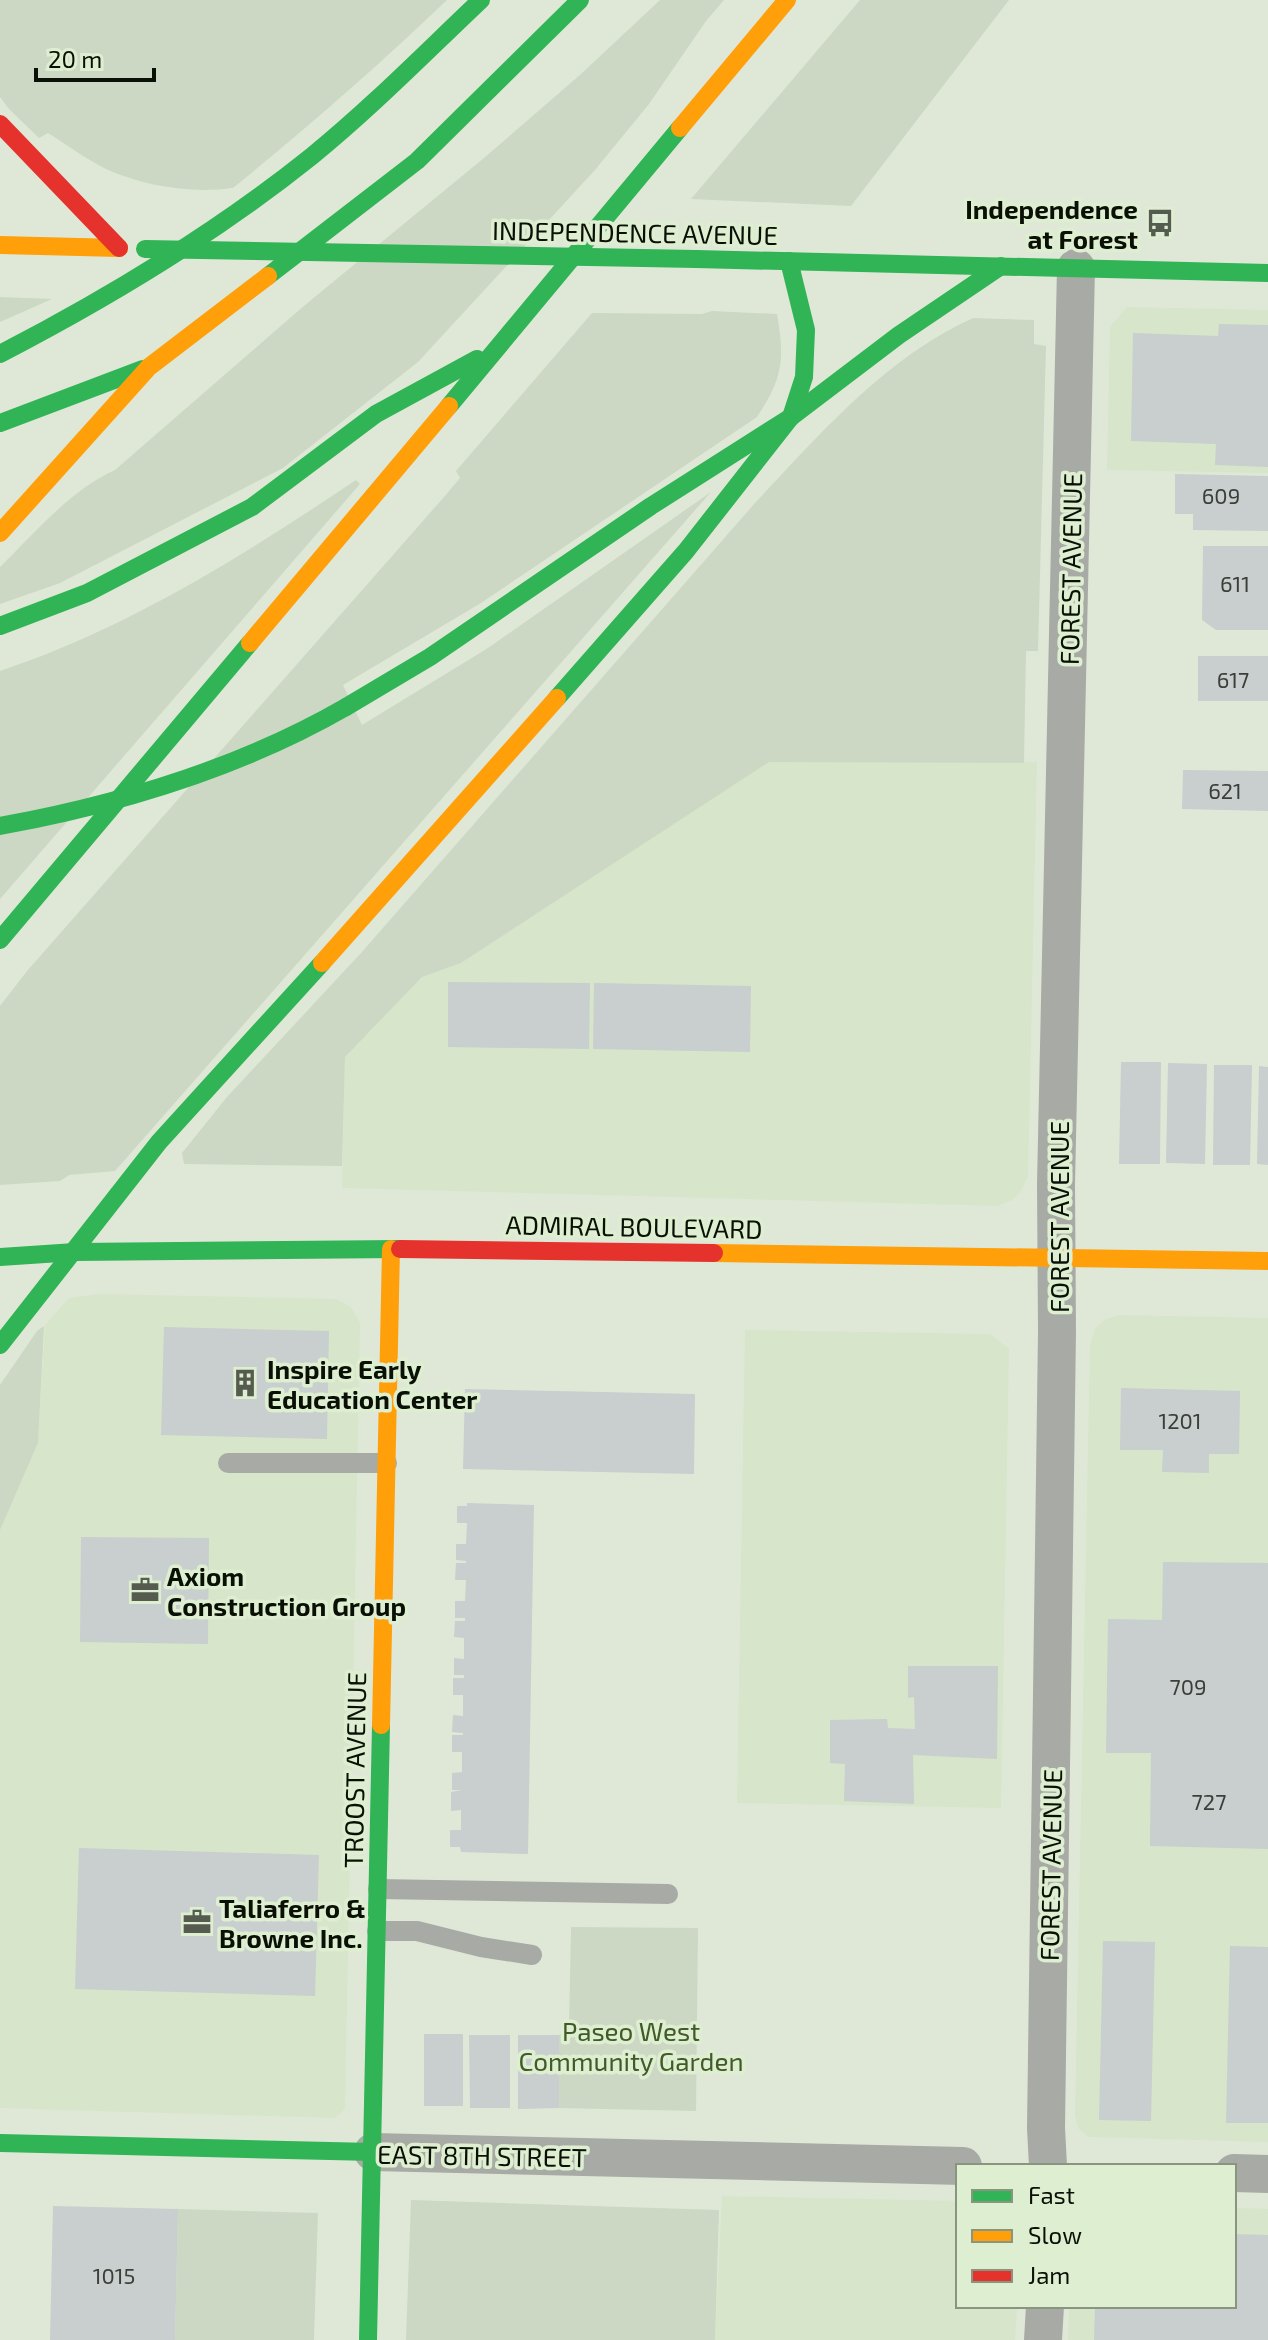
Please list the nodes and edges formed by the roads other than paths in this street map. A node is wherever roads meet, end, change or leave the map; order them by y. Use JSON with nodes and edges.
{"nodes":[{"id":1,"x":481,"y":0,"type":"edge"},
{"id":2,"x":580,"y":0,"type":"edge"},
{"id":3,"x":787,"y":0,"type":"edge"},
{"id":4,"x":0,"y":124,"type":"edge"},
{"id":5,"x":0,"y":245,"type":"edge"},
{"id":6,"x":119,"y":248,"type":"junction"},
{"id":7,"x":789,"y":261,"type":"junction"},
{"id":8,"x":1001,"y":266,"type":"junction"},
{"id":9,"x":1076,"y":268,"type":"junction"},
{"id":10,"x":1268,"y":273,"type":"edge"},
{"id":11,"x":500,"y":346,"type":"junction"},
{"id":12,"x":0,"y":354,"type":"edge"},
{"id":13,"x":149,"y":367,"type":"junction"},
{"id":14,"x":791,"y":417,"type":"junction"},
{"id":15,"x":0,"y":423,"type":"edge"},
{"id":16,"x":0,"y":533,"type":"edge"},
{"id":17,"x":0,"y":626,"type":"edge"},
{"id":18,"x":0,"y":826,"type":"edge"},
{"id":19,"x":0,"y":940,"type":"edge"},
{"id":20,"x":391,"y":1249,"type":"junction"},
{"id":21,"x":75,"y":1252,"type":"junction"},
{"id":22,"x":0,"y":1257,"type":"edge"},
{"id":23,"x":1056,"y":1258,"type":"junction"},
{"id":24,"x":1268,"y":1261,"type":"edge"},
{"id":25,"x":0,"y":1345,"type":"edge"},
{"id":26,"x":228,"y":1463,"type":"dead end"},
{"id":27,"x":387,"y":1463,"type":"junction"},
{"id":28,"x":378,"y":1889,"type":"junction"},
{"id":29,"x":668,"y":1894,"type":"dead end"},
{"id":30,"x":377,"y":1931,"type":"junction"},
{"id":31,"x":532,"y":1955,"type":"dead end"},
{"id":32,"x":0,"y":2143,"type":"edge"},
{"id":33,"x":373,"y":2152,"type":"junction"},
{"id":34,"x":1048,"y":2164,"type":"edge"},
{"id":35,"x":956,"y":2166,"type":"edge"},
{"id":36,"x":1236,"y":2173,"type":"edge"},
{"id":37,"x":1268,"y":2174,"type":"edge"},
{"id":38,"x":1045,"y":2308,"type":"edge"},
{"id":39,"x":368,"y":2340,"type":"edge"},
{"id":40,"x":1043,"y":2340,"type":"edge"}],
"edges":[{"from":1,"to":12,"type":"main road"},
{"from":2,"to":13,"type":"main road"},
{"from":3,"to":11,"type":"main road"},
{"from":4,"to":6,"type":"main road"},
{"from":5,"to":6,"type":"main road","name":"INDEPENDENCE AVENUE"},
{"from":6,"to":7,"type":"main road","name":"INDEPENDENCE AVENUE","bridge":true},
{"from":7,"to":8,"type":"main road","name":"INDEPENDENCE AVENUE"},
{"from":7,"to":14,"type":"main road"},
{"from":8,"to":9,"type":"main road","name":"INDEPENDENCE AVENUE"},
{"from":8,"to":14,"type":"main road"},
{"from":9,"to":10,"type":"main road","name":"INDEPENDENCE AVENUE"},
{"from":9,"to":23,"type":"street","name":"FOREST AVENUE"},
{"from":11,"to":17,"type":"main road"},
{"from":11,"to":19,"type":"main road"},
{"from":13,"to":15,"type":"main road"},
{"from":13,"to":16,"type":"main road"},
{"from":14,"to":18,"type":"main road","bridge":true},
{"from":14,"to":21,"type":"main road"},
{"from":20,"to":21,"type":"main road","name":"ADMIRAL BOULEVARD"},
{"from":20,"to":23,"type":"main road","name":"ADMIRAL BOULEVARD"},
{"from":20,"to":27,"type":"main road","name":"TROOST AVENUE"},
{"from":21,"to":22,"type":"main road","name":"ADMIRAL BOULEVARD"},
{"from":21,"to":25,"type":"main road"},
{"from":23,"to":24,"type":"main road","name":"ADMIRAL BOULEVARD"},
{"from":23,"to":34,"type":"street","name":"FOREST AVENUE"},
{"from":26,"to":27,"type":"lane"},
{"from":27,"to":28,"type":"main road","name":"TROOST AVENUE"},
{"from":28,"to":29,"type":"lane"},
{"from":28,"to":30,"type":"main road","name":"TROOST AVENUE"},
{"from":30,"to":31,"type":"lane"},
{"from":30,"to":33,"type":"main road","name":"TROOST AVENUE"},
{"from":32,"to":33,"type":"main road","name":"EAST 8TH STREET"},
{"from":33,"to":35,"type":"street","name":"EAST 8TH STREET"},
{"from":33,"to":39,"type":"main road","name":"TROOST AVENUE"},
{"from":36,"to":37,"type":"street"},
{"from":38,"to":40,"type":"street"}]}
